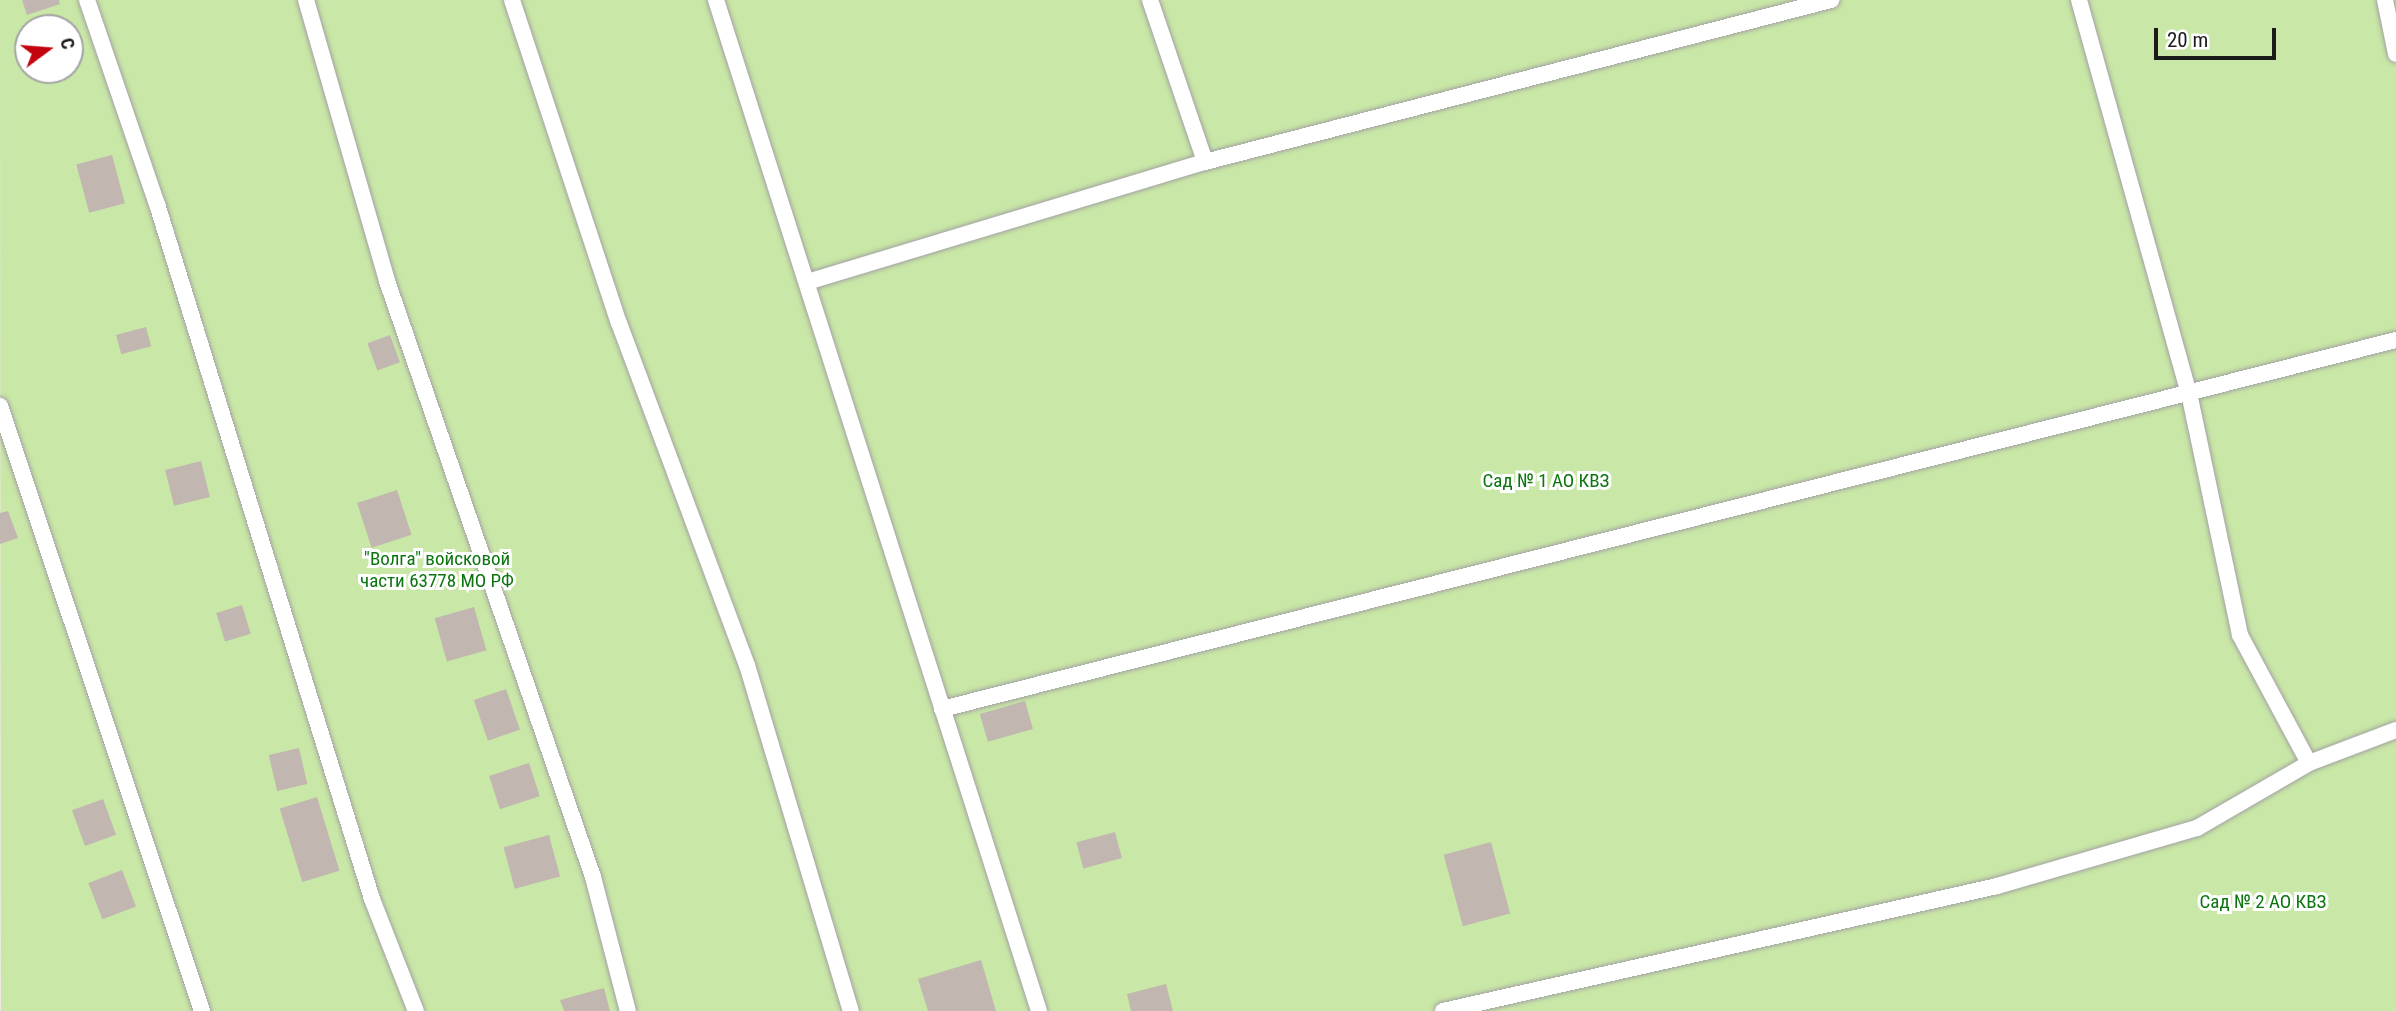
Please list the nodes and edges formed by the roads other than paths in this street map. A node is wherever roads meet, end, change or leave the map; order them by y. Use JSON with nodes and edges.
{"nodes":[{"id":1,"x":87,"y":0,"type":"edge"},
{"id":2,"x":306,"y":0,"type":"edge"},
{"id":3,"x":512,"y":0,"type":"edge"},
{"id":4,"x":716,"y":0,"type":"edge"},
{"id":5,"x":1150,"y":0,"type":"edge"},
{"id":6,"x":1831,"y":0,"type":"edge"},
{"id":7,"x":2079,"y":0,"type":"edge"},
{"id":8,"x":2385,"y":0,"type":"edge"},
{"id":9,"x":2396,"y":54,"type":"edge"},
{"id":10,"x":1205,"y":162,"type":"junction"},
{"id":11,"x":807,"y":282,"type":"junction"},
{"id":12,"x":2396,"y":340,"type":"edge"},
{"id":13,"x":2189,"y":393,"type":"junction"},
{"id":14,"x":0,"y":406,"type":"edge"},
{"id":15,"x":942,"y":709,"type":"junction"},
{"id":16,"x":2396,"y":730,"type":"edge"},
{"id":17,"x":2309,"y":763,"type":"junction"},
{"id":18,"x":202,"y":1011,"type":"edge"},
{"id":19,"x":416,"y":1011,"type":"edge"},
{"id":20,"x":628,"y":1011,"type":"edge"},
{"id":21,"x":851,"y":1011,"type":"edge"},
{"id":22,"x":1038,"y":1011,"type":"edge"},
{"id":23,"x":1443,"y":1011,"type":"edge"}],
"edges":[{"from":1,"to":19,"type":"lane"},
{"from":2,"to":20,"type":"lane"},
{"from":3,"to":21,"type":"lane"},
{"from":4,"to":11,"type":"lane"},
{"from":5,"to":10,"type":"lane"},
{"from":6,"to":10,"type":"lane"},
{"from":7,"to":13,"type":"lane"},
{"from":8,"to":9,"type":"lane"},
{"from":10,"to":11,"type":"lane"},
{"from":11,"to":15,"type":"lane"},
{"from":12,"to":13,"type":"lane"},
{"from":13,"to":15,"type":"lane"},
{"from":13,"to":17,"type":"lane"},
{"from":14,"to":18,"type":"lane"},
{"from":15,"to":22,"type":"lane"},
{"from":16,"to":17,"type":"lane"},
{"from":17,"to":23,"type":"lane"}]}
